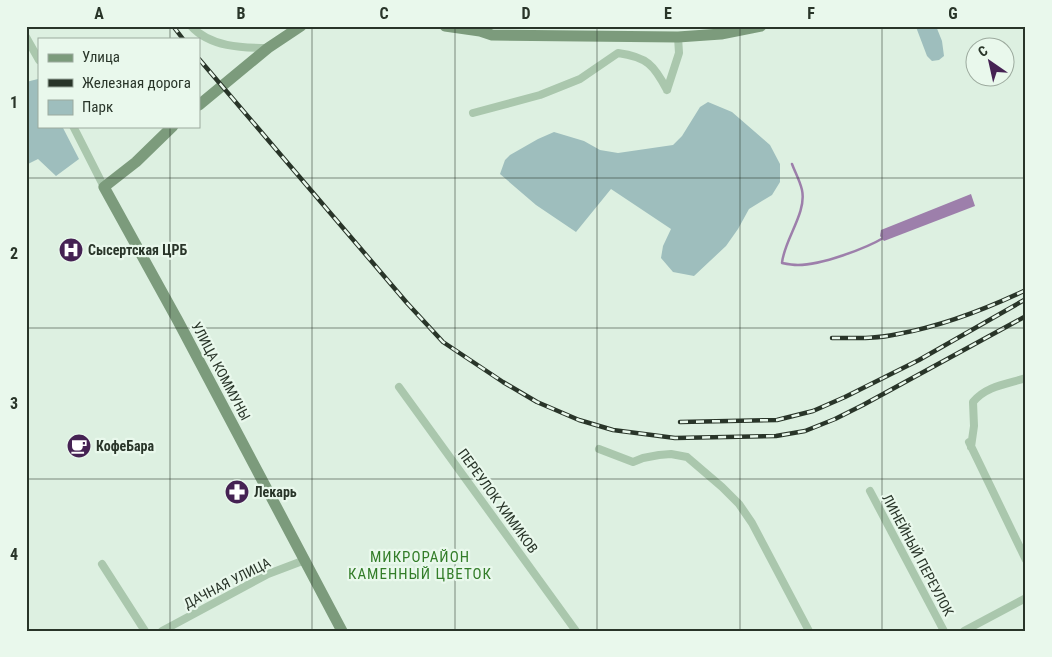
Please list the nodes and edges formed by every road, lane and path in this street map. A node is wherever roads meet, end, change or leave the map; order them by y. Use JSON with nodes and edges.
{"nodes":[{"id":1,"x":191,"y":26,"type":"edge"},
{"id":2,"x":302,"y":26,"type":"edge"},
{"id":3,"x":445,"y":26,"type":"edge"},
{"id":4,"x":761,"y":26,"type":"edge"},
{"id":5,"x":479,"y":29,"type":"edge"},
{"id":6,"x":26,"y":37,"type":"edge"},
{"id":7,"x":678,"y":37,"type":"junction"},
{"id":8,"x":268,"y":48,"type":"junction"},
{"id":9,"x":38,"y":58,"type":"edge"},
{"id":10,"x":200,"y":105,"type":"edge"},
{"id":11,"x":473,"y":113,"type":"dead end"},
{"id":12,"x":74,"y":128,"type":"edge"},
{"id":13,"x":171,"y":128,"type":"edge"},
{"id":14,"x":104,"y":187,"type":"junction"},
{"id":15,"x":1026,"y":378,"type":"edge"},
{"id":16,"x":399,"y":387,"type":"dead end"},
{"id":17,"x":599,"y":449,"type":"dead end"},
{"id":18,"x":870,"y":491,"type":"dead end"},
{"id":19,"x":304,"y":560,"type":"junction"},
{"id":20,"x":1026,"y":560,"type":"edge"},
{"id":21,"x":102,"y":564,"type":"dead end"},
{"id":22,"x":1026,"y":598,"type":"edge"},
{"id":23,"x":145,"y":631,"type":"edge"},
{"id":24,"x":162,"y":631,"type":"edge"},
{"id":25,"x":342,"y":631,"type":"edge"},
{"id":26,"x":576,"y":631,"type":"edge"},
{"id":27,"x":809,"y":631,"type":"edge"},
{"id":28,"x":944,"y":631,"type":"edge"},
{"id":29,"x":964,"y":631,"type":"edge"}],
"edges":[{"from":1,"to":8,"type":"street"},
{"from":2,"to":8,"type":"street"},
{"from":3,"to":5,"type":"street"},
{"from":4,"to":7,"type":"street"},
{"from":5,"to":7,"type":"street"},
{"from":6,"to":9,"type":"street"},
{"from":7,"to":11,"type":"street"},
{"from":8,"to":10,"type":"street"},
{"from":12,"to":14,"type":"street","name":"УЛИЦА КОММУНЫ"},
{"from":13,"to":14,"type":"street"},
{"from":14,"to":19,"type":"street","name":"УЛИЦА КОММУНЫ"},
{"from":15,"to":20,"type":"street"},
{"from":16,"to":26,"type":"street","name":"ПЕРЕУЛОК ХИМИКОВ"},
{"from":17,"to":27,"type":"street"},
{"from":18,"to":28,"type":"street","name":"ЛИНЕЙНЫЙ ПЕРЕУЛОК"},
{"from":19,"to":24,"type":"street","name":"ДАЧНАЯ УЛИЦА"},
{"from":19,"to":25,"type":"street","name":"УЛИЦА КОММУНЫ"},
{"from":21,"to":23,"type":"street"},
{"from":22,"to":29,"type":"street"}]}
